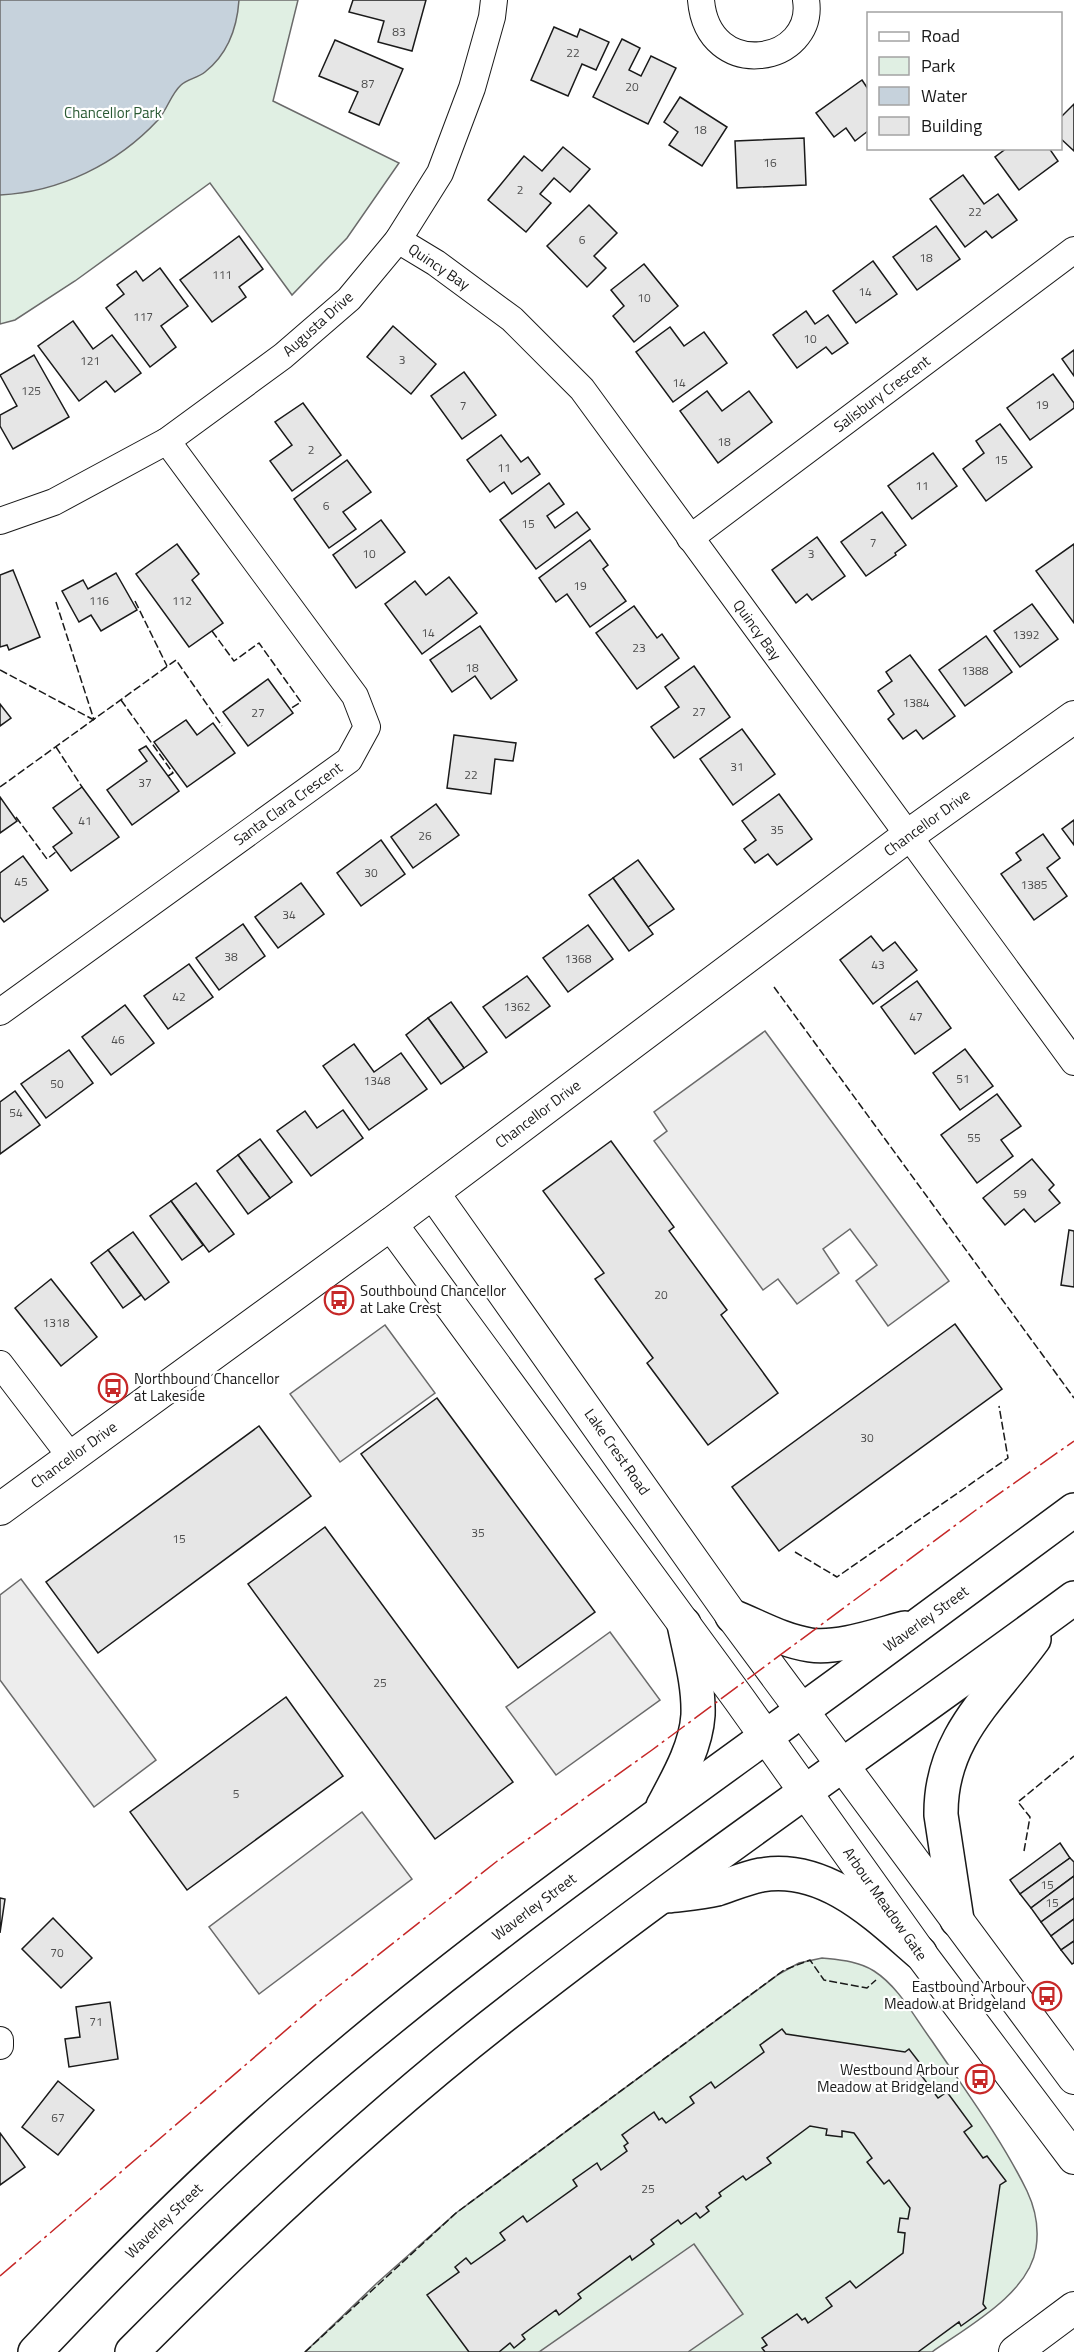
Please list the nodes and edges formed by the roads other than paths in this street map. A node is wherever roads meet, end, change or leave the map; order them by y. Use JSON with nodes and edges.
{"nodes":[{"id":1,"x":494,"y":0,"type":"edge"},
{"id":2,"x":701,"y":0,"type":"edge"},
{"id":3,"x":806,"y":0,"type":"edge"},
{"id":4,"x":398,"y":240,"type":"junction"},
{"id":5,"x":1074,"y":250,"type":"edge"},
{"id":6,"x":167,"y":441,"type":"junction"},
{"id":7,"x":0,"y":521,"type":"edge"},
{"id":8,"x":690,"y":538,"type":"junction"},
{"id":9,"x":1074,"y":717,"type":"edge"},
{"id":10,"x":909,"y":835,"type":"junction"},
{"id":11,"x":0,"y":1012,"type":"edge"},
{"id":12,"x":1074,"y":1062,"type":"edge"},
{"id":13,"x":433,"y":1193,"type":"junction"},
{"id":14,"x":391,"y":1224,"type":"junction"},
{"id":15,"x":0,"y":1364,"type":"edge"},
{"id":16,"x":71,"y":1457,"type":"junction"},
{"id":17,"x":0,"y":1509,"type":"edge"},
{"id":18,"x":1074,"y":1510,"type":"edge"},
{"id":19,"x":1062,"y":1607,"type":"edge"},
{"id":20,"x":732,"y":1616,"type":"junction"},
{"id":21,"x":684,"y":1624,"type":"junction"},
{"id":22,"x":918,"y":1625,"type":"junction"},
{"id":23,"x":802,"y":1710,"type":"junction"},
{"id":24,"x":765,"y":1736,"type":"junction"},
{"id":25,"x":843,"y":1766,"type":"junction"},
{"id":26,"x":806,"y":1792,"type":"junction"},
{"id":27,"x":660,"y":1812,"type":"junction"},
{"id":28,"x":664,"y":1896,"type":"junction"},
{"id":29,"x":957,"y":1920,"type":"junction"},
{"id":30,"x":920,"y":1953,"type":"junction"},
{"id":31,"x":0,"y":2040,"type":"edge"},
{"id":32,"x":0,"y":2046,"type":"edge"},
{"id":33,"x":1074,"y":2078,"type":"edge"},
{"id":34,"x":1074,"y":2158,"type":"edge"},
{"id":35,"x":1074,"y":2308,"type":"edge"},
{"id":36,"x":35,"y":2352,"type":"edge"},
{"id":37,"x":132,"y":2352,"type":"edge"},
{"id":38,"x":1015,"y":2352,"type":"edge"}],
"edges":[{"from":1,"to":4,"type":"street","name":"Augusta Drive"},
{"from":2,"to":3,"type":"street"},
{"from":4,"to":6,"type":"street","name":"Augusta Drive"},
{"from":4,"to":8,"type":"street","name":"Quincy Bay"},
{"from":5,"to":8,"type":"street","name":"Salisbury Crescent"},
{"from":6,"to":7,"type":"street","name":"Augusta Drive"},
{"from":6,"to":11,"type":"street","name":"Santa Clara Crescent"},
{"from":8,"to":10,"type":"street","name":"Quincy Bay"},
{"from":9,"to":10,"type":"street","name":"Chancellor Drive"},
{"from":10,"to":12,"type":"street","name":"Quincy Bay"},
{"from":10,"to":13,"type":"street","name":"Chancellor Drive"},
{"from":13,"to":14,"type":"street","name":"Chancellor Drive"},
{"from":13,"to":20,"type":"street","name":"Lake Crest Road"},
{"from":14,"to":16,"type":"street","name":"Chancellor Drive"},
{"from":14,"to":21,"type":"street"},
{"from":15,"to":16,"type":"street"},
{"from":16,"to":17,"type":"street","name":"Chancellor Drive"},
{"from":18,"to":22,"type":"main road","name":"Waverley Street"},
{"from":19,"to":25,"type":"main road"},
{"from":19,"to":29,"type":"main road"},
{"from":20,"to":22,"type":"main road"},
{"from":20,"to":23,"type":"street","name":"Lake Crest Road"},
{"from":21,"to":24,"type":"street"},
{"from":21,"to":27,"type":"main road"},
{"from":22,"to":23,"type":"main road","name":"Waverley Street"},
{"from":23,"to":24,"type":"main road","name":"Waverley Street"},
{"from":23,"to":25,"type":"street","name":"Lake Crest Road"},
{"from":24,"to":26,"type":"street","name":"Arbour Meadow Gate"},
{"from":24,"to":27,"type":"main road","name":"Waverley Street"},
{"from":25,"to":26,"type":"main road"},
{"from":25,"to":29,"type":"street"},
{"from":26,"to":28,"type":"main road"},
{"from":26,"to":30,"type":"street","name":"Arbour Meadow Gate"},
{"from":27,"to":36,"type":"main road","name":"Waverley Street"},
{"from":28,"to":30,"type":"main road"},
{"from":28,"to":37,"type":"main road"},
{"from":29,"to":33,"type":"street"},
{"from":30,"to":34,"type":"street","name":"Arbour Meadow Gate"},
{"from":31,"to":32,"type":"street"},
{"from":35,"to":38,"type":"street"}]}
